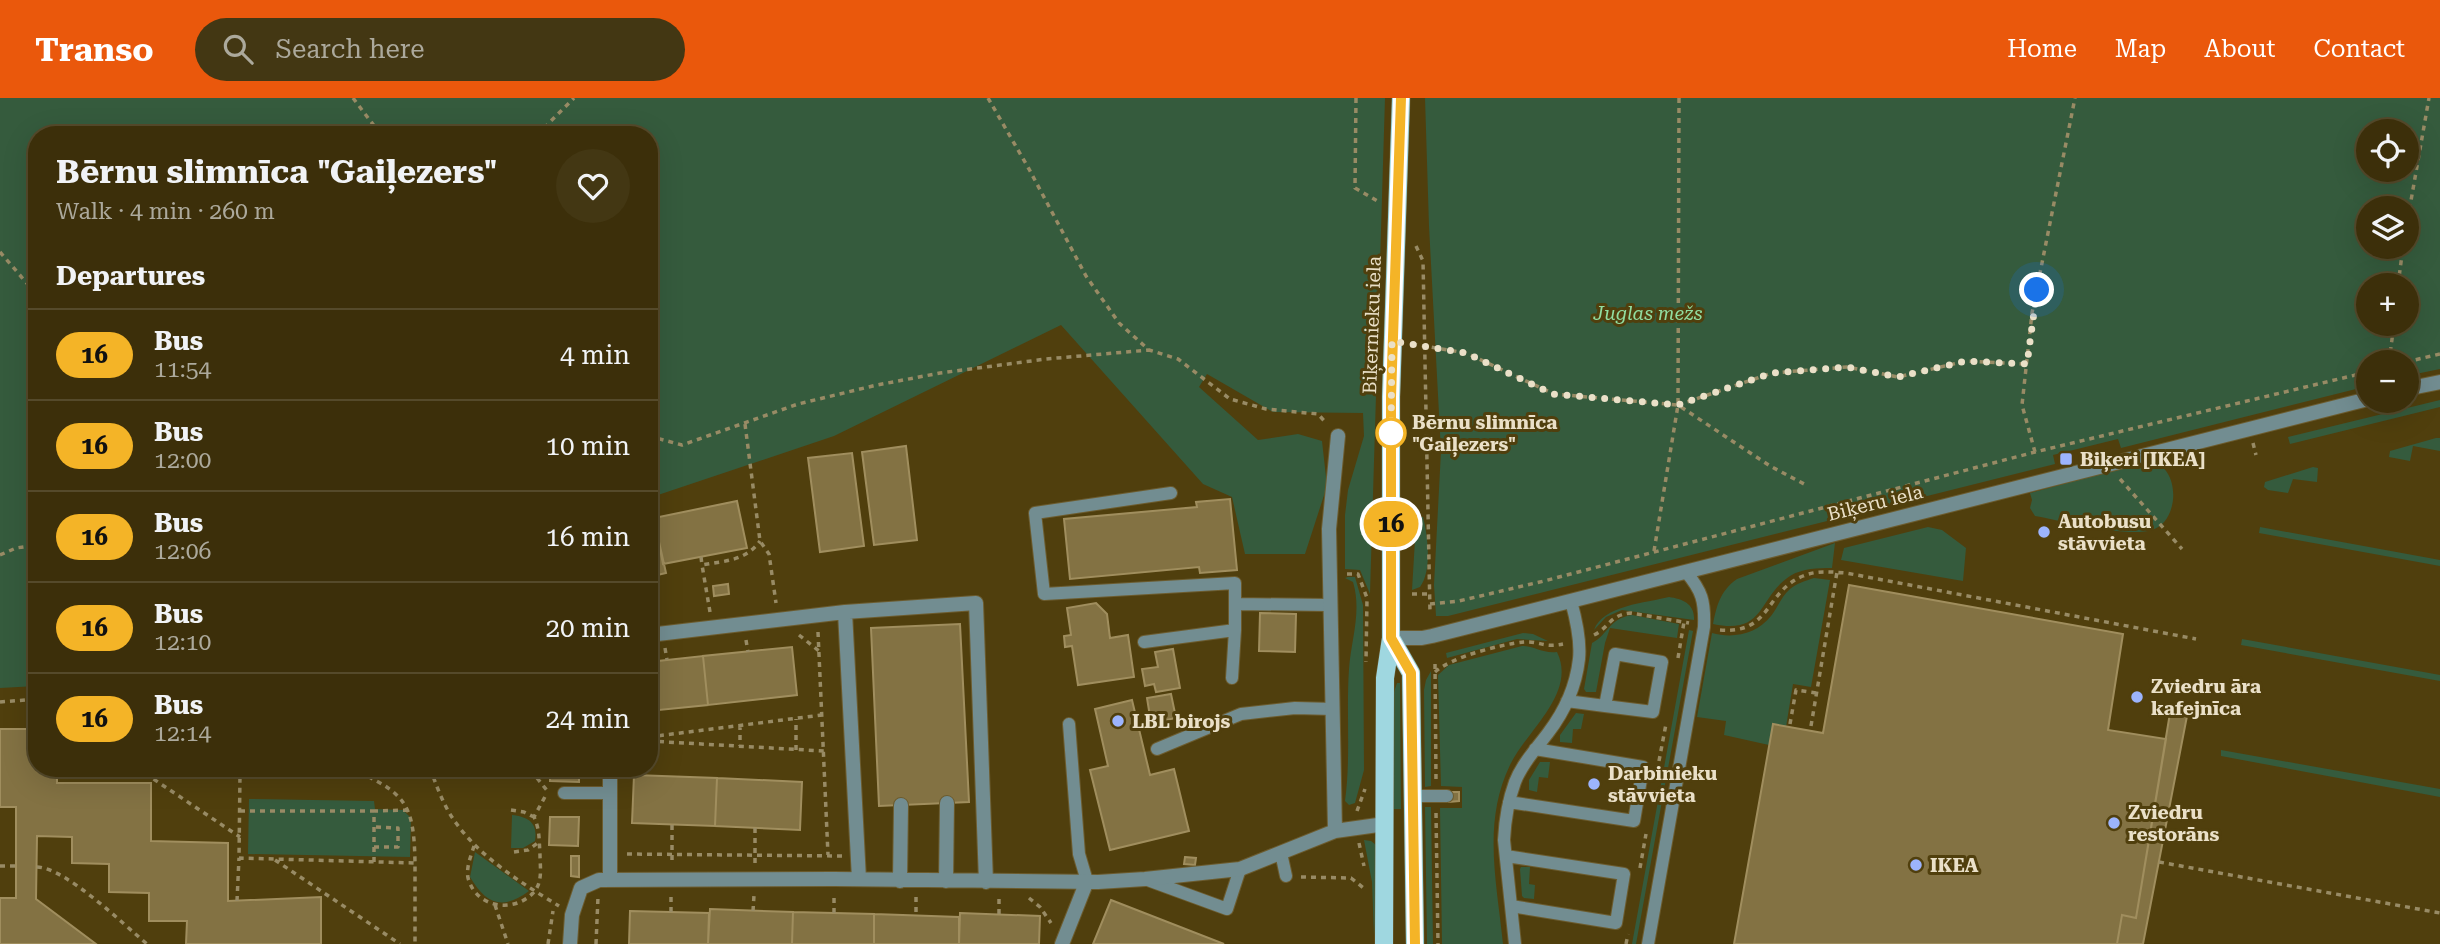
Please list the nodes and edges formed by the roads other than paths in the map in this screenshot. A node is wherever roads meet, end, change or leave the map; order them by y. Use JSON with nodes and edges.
{"nodes":[{"id":1,"x":1401,"y":98,"type":"edge"},
{"id":2,"x":2440,"y":382,"type":"edge"},
{"id":3,"x":2419,"y":386,"type":"edge"},
{"id":4,"x":2356,"y":401,"type":"edge"},
{"id":5,"x":1338,"y":436,"type":"road end"},
{"id":6,"x":1171,"y":493,"type":"dead end"},
{"id":7,"x":1686,"y":572,"type":"junction"},
{"id":8,"x":1571,"y":601,"type":"junction"},
{"id":9,"x":1235,"y":604,"type":"junction"},
{"id":10,"x":1330,"y":605,"type":"junction"},
{"id":11,"x":845,"y":612,"type":"junction"},
{"id":12,"x":1234,"y":630,"type":"junction"},
{"id":13,"x":658,"y":634,"type":"edge"},
{"id":14,"x":1391,"y":638,"type":"junction"},
{"id":15,"x":1144,"y":642,"type":"dead end"},
{"id":16,"x":1232,"y":678,"type":"dead end"},
{"id":17,"x":1567,"y":701,"type":"junction"},
{"id":18,"x":1605,"y":706,"type":"junction"},
{"id":19,"x":1333,"y":709,"type":"junction"},
{"id":20,"x":1069,"y":724,"type":"dead end"},
{"id":21,"x":1157,"y":749,"type":"dead end"},
{"id":22,"x":1535,"y":749,"type":"junction"},
{"id":23,"x":610,"y":777,"type":"edge"},
{"id":24,"x":564,"y":793,"type":"road end"},
{"id":25,"x":610,"y":793,"type":"junction"},
{"id":26,"x":1414,"y":796,"type":"junction"},
{"id":27,"x":1447,"y":796,"type":"dead end"},
{"id":28,"x":1509,"y":802,"type":"junction"},
{"id":29,"x":947,"y":803,"type":"dead end"},
{"id":30,"x":901,"y":805,"type":"dead end"},
{"id":31,"x":1414,"y":823,"type":"junction"},
{"id":32,"x":1385,"y":824,"type":"junction"},
{"id":33,"x":1335,"y":831,"type":"junction"},
{"id":34,"x":1281,"y":853,"type":"junction"},
{"id":35,"x":1506,"y":856,"type":"junction"},
{"id":36,"x":1240,"y":869,"type":"junction"},
{"id":37,"x":1286,"y":876,"type":"road end"},
{"id":38,"x":604,"y":879,"type":"junction"},
{"id":39,"x":859,"y":879,"type":"junction"},
{"id":40,"x":1145,"y":879,"type":"junction"},
{"id":41,"x":900,"y":881,"type":"junction"},
{"id":42,"x":946,"y":881,"type":"junction"},
{"id":43,"x":1087,"y":881,"type":"junction"},
{"id":44,"x":986,"y":882,"type":"junction"},
{"id":45,"x":1511,"y":906,"type":"junction"},
{"id":46,"x":570,"y":944,"type":"edge"},
{"id":47,"x":1062,"y":944,"type":"edge"},
{"id":48,"x":1384,"y":944,"type":"edge"},
{"id":49,"x":1415,"y":944,"type":"edge"},
{"id":50,"x":1515,"y":944,"type":"edge"},
{"id":51,"x":1648,"y":944,"type":"edge"}],
"edges":[{"from":1,"to":14,"type":"main road","name":"Biķernieku iela"},
{"from":2,"to":3,"type":"street"},
{"from":4,"to":7,"type":"street","name":"Biķeru iela"},
{"from":5,"to":10,"type":"street"},
{"from":6,"to":9,"type":"lane"},
{"from":7,"to":8,"type":"street","name":"Biķeru iela"},
{"from":7,"to":51,"type":"lane"},
{"from":8,"to":14,"type":"street","name":"Biķeru iela"},
{"from":8,"to":17,"type":"lane"},
{"from":9,"to":10,"type":"lane"},
{"from":9,"to":12,"type":"lane"},
{"from":10,"to":19,"type":"street"},
{"from":11,"to":13,"type":"street"},
{"from":11,"to":39,"type":"street"},
{"from":11,"to":44,"type":"street"},
{"from":12,"to":15,"type":"lane"},
{"from":12,"to":16,"type":"lane"},
{"from":14,"to":26,"type":"main road","name":"Biķernieku iela"},
{"from":14,"to":32,"type":"main road","name":"Biķernieku iela"},
{"from":17,"to":18,"type":"lane"},
{"from":17,"to":22,"type":"lane"},
{"from":18,"to":18,"type":"lane"},
{"from":19,"to":21,"type":"lane"},
{"from":19,"to":33,"type":"street"},
{"from":20,"to":43,"type":"lane"},
{"from":22,"to":28,"type":"lane"},
{"from":22,"to":28,"type":"lane"},
{"from":23,"to":25,"type":"street"},
{"from":24,"to":25,"type":"lane"},
{"from":25,"to":38,"type":"street"},
{"from":26,"to":27,"type":"lane"},
{"from":26,"to":31,"type":"main road","name":"Biķernieku iela"},
{"from":28,"to":35,"type":"lane"},
{"from":29,"to":42,"type":"street"},
{"from":30,"to":41,"type":"street"},
{"from":31,"to":32,"type":"main road"},
{"from":31,"to":49,"type":"main road","name":"Biķernieku iela"},
{"from":32,"to":33,"type":"street"},
{"from":32,"to":48,"type":"main road","name":"Biķernieku iela"},
{"from":33,"to":34,"type":"street"},
{"from":34,"to":36,"type":"street"},
{"from":34,"to":37,"type":"lane"},
{"from":35,"to":45,"type":"lane"},
{"from":35,"to":45,"type":"lane"},
{"from":36,"to":40,"type":"street"},
{"from":36,"to":40,"type":"lane"},
{"from":38,"to":39,"type":"street"},
{"from":38,"to":46,"type":"street"},
{"from":39,"to":41,"type":"street"},
{"from":40,"to":43,"type":"street"},
{"from":41,"to":42,"type":"street"},
{"from":42,"to":44,"type":"street"},
{"from":43,"to":44,"type":"street"},
{"from":43,"to":47,"type":"street"},
{"from":45,"to":50,"type":"lane"}]}
